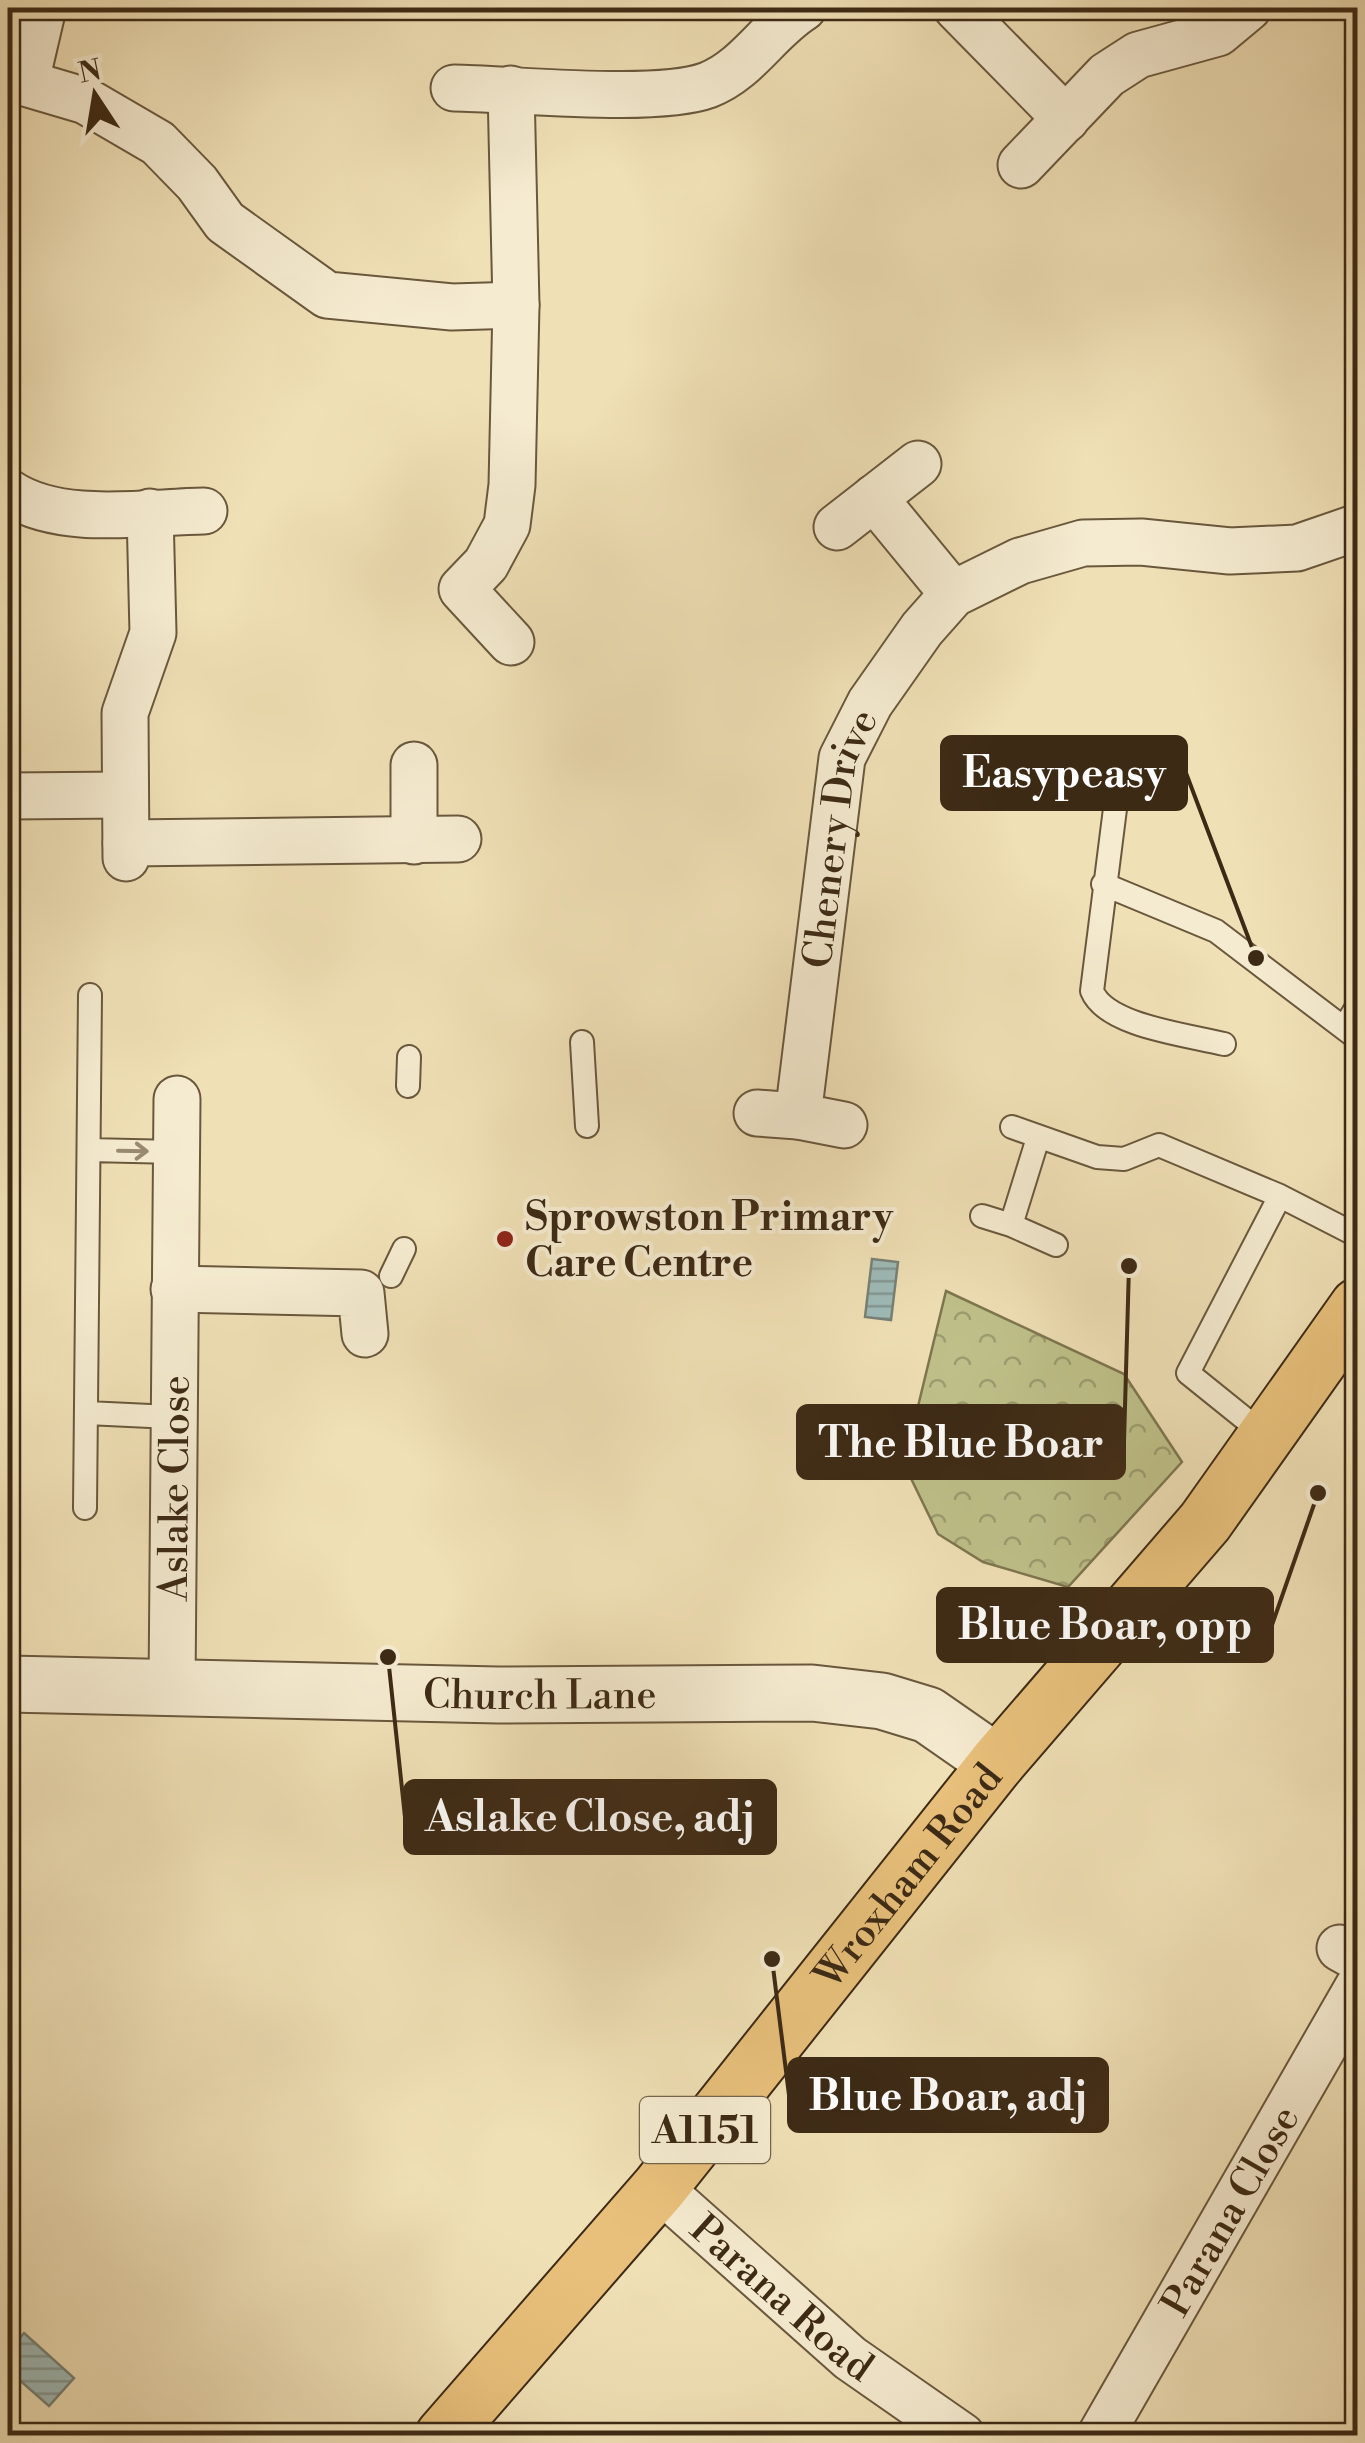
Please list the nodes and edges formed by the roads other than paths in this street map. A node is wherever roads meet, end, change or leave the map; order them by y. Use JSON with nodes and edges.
{"nodes":[{"id":1,"x":43,"y":8,"type":"edge"},
{"id":2,"x":802,"y":8,"type":"edge"},
{"id":3,"x":957,"y":8,"type":"edge"},
{"id":4,"x":1248,"y":8,"type":"edge"},
{"id":5,"x":17,"y":80,"type":"edge"},
{"id":6,"x":454,"y":88,"type":"dead end"},
{"id":7,"x":511,"y":89,"type":"junction"},
{"id":8,"x":1066,"y":119,"type":"junction"},
{"id":9,"x":1021,"y":165,"type":"dead end"},
{"id":10,"x":516,"y":305,"type":"junction"},
{"id":11,"x":918,"y":464,"type":"dead end"},
{"id":12,"x":8,"y":492,"type":"edge"},
{"id":13,"x":874,"y":498,"type":"junction"},
{"id":14,"x":204,"y":511,"type":"dead end"},
{"id":15,"x":150,"y":512,"type":"junction"},
{"id":16,"x":837,"y":527,"type":"dead end"},
{"id":17,"x":1358,"y":527,"type":"edge"},
{"id":18,"x":954,"y":594,"type":"junction"},
{"id":19,"x":511,"y":642,"type":"dead end"},
{"id":20,"x":414,"y":765,"type":"dead end"},
{"id":21,"x":1118,"y":785,"type":"dead end"},
{"id":22,"x":125,"y":795,"type":"junction"},
{"id":23,"x":8,"y":796,"type":"edge"},
{"id":24,"x":1102,"y":884,"type":"junction"},
{"id":25,"x":90,"y":995,"type":"dead end"},
{"id":26,"x":1358,"y":1005,"type":"edge"},
{"id":27,"x":1351,"y":1034,"type":"edge"},
{"id":28,"x":582,"y":1042,"type":"dead end"},
{"id":29,"x":1224,"y":1044,"type":"dead end"},
{"id":30,"x":409,"y":1056,"type":"dead end"},
{"id":31,"x":408,"y":1086,"type":"dead end"},
{"id":32,"x":177,"y":1098,"type":"dead end"},
{"id":33,"x":844,"y":1124,"type":"dead end"},
{"id":34,"x":586,"y":1126,"type":"dead end"},
{"id":35,"x":1012,"y":1127,"type":"dead end"},
{"id":36,"x":1038,"y":1138,"type":"junction"},
{"id":37,"x":90,"y":1150,"type":"junction"},
{"id":38,"x":176,"y":1152,"type":"junction"},
{"id":39,"x":1280,"y":1196,"type":"junction"},
{"id":40,"x":982,"y":1216,"type":"dead end"},
{"id":41,"x":1011,"y":1226,"type":"junction"},
{"id":42,"x":1358,"y":1236,"type":"edge"},
{"id":43,"x":1056,"y":1245,"type":"dead end"},
{"id":44,"x":380,"y":1288,"type":"dead end"},
{"id":45,"x":174,"y":1289,"type":"junction"},
{"id":46,"x":1358,"y":1306,"type":"edge"},
{"id":47,"x":87,"y":1413,"type":"junction"},
{"id":48,"x":172,"y":1416,"type":"junction"},
{"id":49,"x":1266,"y":1436,"type":"junction"},
{"id":50,"x":86,"y":1508,"type":"dead end"},
{"id":51,"x":8,"y":1684,"type":"edge"},
{"id":52,"x":172,"y":1688,"type":"junction"},
{"id":53,"x":996,"y":1763,"type":"junction"},
{"id":54,"x":1352,"y":1964,"type":"edge"},
{"id":55,"x":659,"y":2188,"type":"junction"},
{"id":56,"x":443,"y":2436,"type":"edge"},
{"id":57,"x":962,"y":2436,"type":"edge"},
{"id":58,"x":1100,"y":2436,"type":"edge"}],
"edges":[{"from":1,"to":5,"type":"street"},
{"from":2,"to":7,"type":"street"},
{"from":3,"to":8,"type":"street"},
{"from":4,"to":8,"type":"street"},
{"from":5,"to":10,"type":"street"},
{"from":6,"to":7,"type":"street"},
{"from":7,"to":10,"type":"street"},
{"from":8,"to":9,"type":"street"},
{"from":10,"to":19,"type":"street"},
{"from":11,"to":13,"type":"street"},
{"from":12,"to":15,"type":"street"},
{"from":13,"to":16,"type":"street"},
{"from":13,"to":18,"type":"street"},
{"from":14,"to":15,"type":"street"},
{"from":15,"to":22,"type":"street"},
{"from":17,"to":18,"type":"street","name":"Chenery Drive"},
{"from":18,"to":33,"type":"street","name":"Chenery Drive"},
{"from":20,"to":22,"type":"street"},
{"from":21,"to":24,"type":"lane"},
{"from":22,"to":23,"type":"street"},
{"from":24,"to":27,"type":"lane"},
{"from":24,"to":29,"type":"lane"},
{"from":25,"to":37,"type":"lane"},
{"from":26,"to":27,"type":"lane"},
{"from":28,"to":34,"type":"lane"},
{"from":30,"to":31,"type":"lane"},
{"from":32,"to":38,"type":"street","name":"Aslake Close"},
{"from":35,"to":36,"type":"lane"},
{"from":36,"to":39,"type":"lane"},
{"from":36,"to":41,"type":"lane"},
{"from":37,"to":38,"type":"lane","one_way":true},
{"from":37,"to":47,"type":"lane"},
{"from":38,"to":45,"type":"street","name":"Aslake Close"},
{"from":39,"to":42,"type":"lane"},
{"from":39,"to":49,"type":"lane"},
{"from":40,"to":41,"type":"lane"},
{"from":41,"to":43,"type":"lane"},
{"from":44,"to":45,"type":"street"},
{"from":45,"to":48,"type":"street","name":"Aslake Close"},
{"from":46,"to":49,"type":"main road","name":"Wroxham Road","number":"A1151"},
{"from":47,"to":48,"type":"lane"},
{"from":47,"to":50,"type":"lane"},
{"from":48,"to":52,"type":"street","name":"Aslake Close"},
{"from":49,"to":53,"type":"main road","name":"Wroxham Road","number":"A1151"},
{"from":51,"to":52,"type":"street","name":"Church Lane"},
{"from":52,"to":53,"type":"street","name":"Church Lane"},
{"from":53,"to":55,"type":"main road","name":"Wroxham Road","number":"A1151"},
{"from":54,"to":58,"type":"street","name":"Parana Close"},
{"from":55,"to":56,"type":"main road","name":"Wroxham Road","number":"A1151"},
{"from":55,"to":57,"type":"street","name":"Parana Road"}]}
